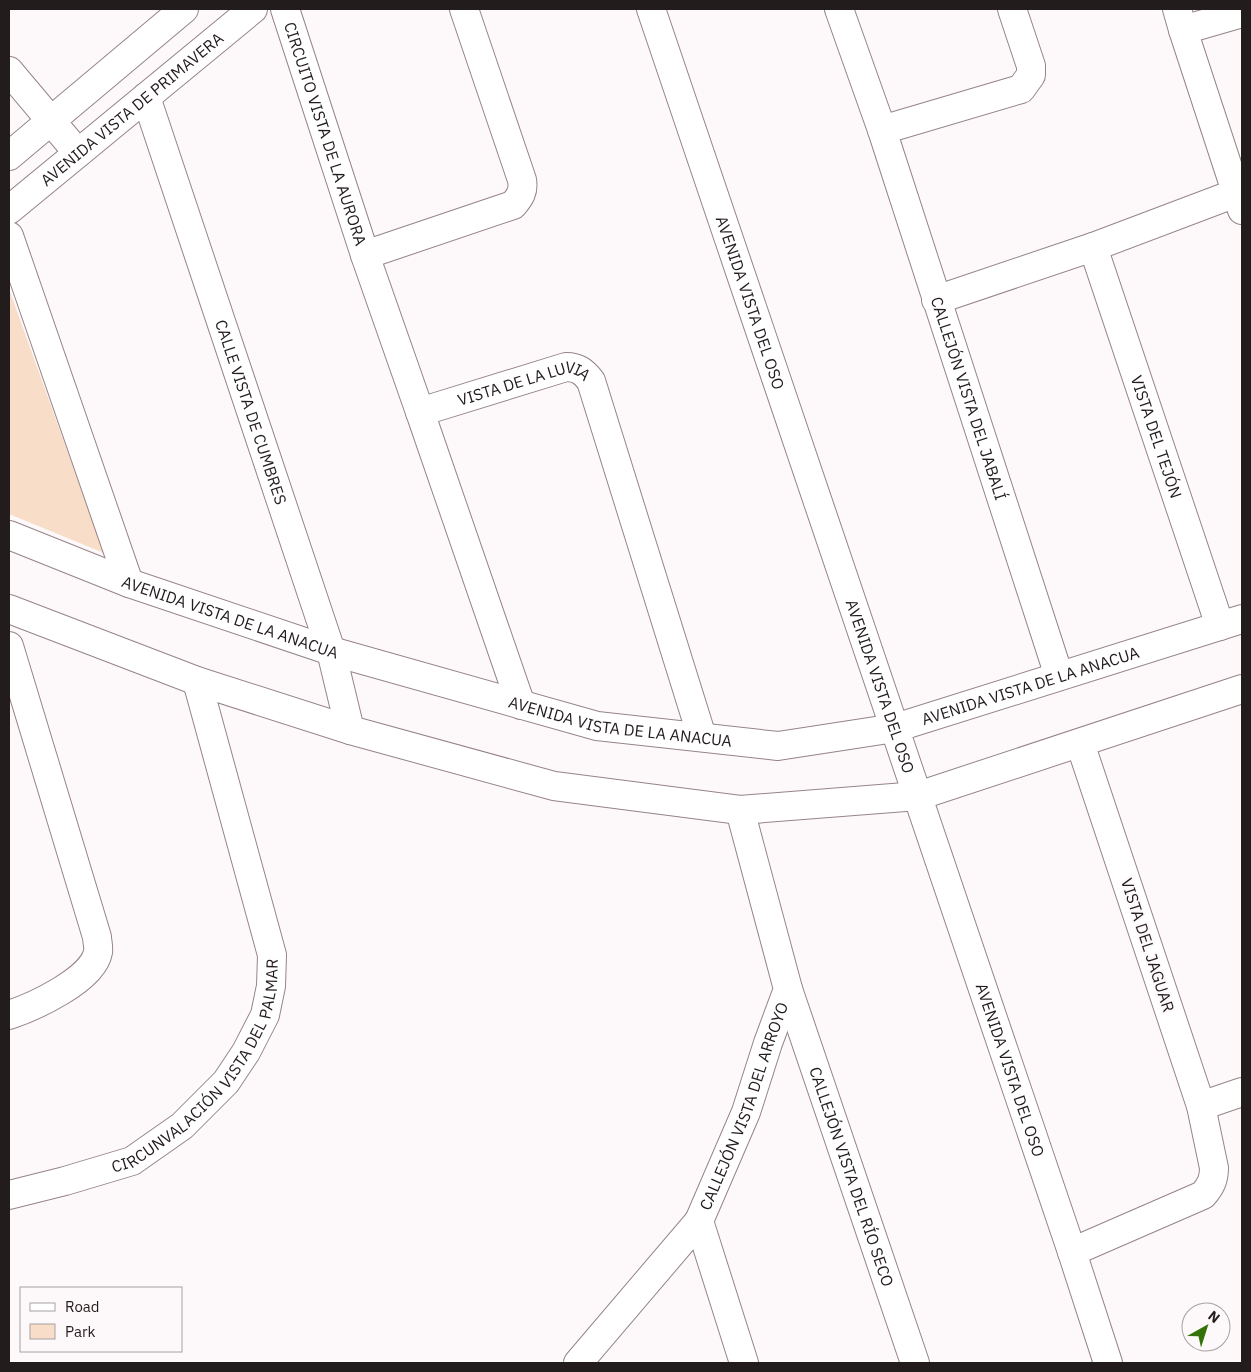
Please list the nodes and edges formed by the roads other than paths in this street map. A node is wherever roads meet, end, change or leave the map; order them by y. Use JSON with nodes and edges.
{"nodes":[{"id":1,"x":254,"y":9,"type":"edge"},
{"id":2,"x":285,"y":9,"type":"edge"},
{"id":3,"x":464,"y":9,"type":"edge"},
{"id":4,"x":651,"y":9,"type":"edge"},
{"id":5,"x":839,"y":9,"type":"edge"},
{"id":6,"x":1012,"y":9,"type":"edge"},
{"id":7,"x":179,"y":10,"type":"edge"},
{"id":8,"x":1242,"y":13,"type":"edge"},
{"id":9,"x":1180,"y":19,"type":"edge"},
{"id":10,"x":9,"y":71,"type":"edge"},
{"id":11,"x":146,"y":96,"type":"junction"},
{"id":12,"x":50,"y":120,"type":"junction"},
{"id":13,"x":882,"y":130,"type":"junction"},
{"id":14,"x":78,"y":153,"type":"junction"},
{"id":15,"x":9,"y":156,"type":"edge"},
{"id":16,"x":1239,"y":202,"type":"edge"},
{"id":17,"x":9,"y":210,"type":"edge"},
{"id":18,"x":9,"y":236,"type":"edge"},
{"id":19,"x":1093,"y":248,"type":"junction"},
{"id":20,"x":365,"y":255,"type":"junction"},
{"id":21,"x":936,"y":300,"type":"junction"},
{"id":22,"x":420,"y":412,"type":"junction"},
{"id":23,"x":9,"y":535,"type":"edge"},
{"id":24,"x":129,"y":583,"type":"junction"},
{"id":25,"x":9,"y":609,"type":"edge"},
{"id":26,"x":1231,"y":622,"type":"edge"},
{"id":27,"x":9,"y":646,"type":"edge"},
{"id":28,"x":331,"y":651,"type":"junction"},
{"id":29,"x":1059,"y":676,"type":"junction"},
{"id":30,"x":197,"y":681,"type":"junction"},
{"id":31,"x":1241,"y":694,"type":"edge"},
{"id":32,"x":521,"y":704,"type":"junction"},
{"id":33,"x":895,"y":728,"type":"junction"},
{"id":34,"x":350,"y":730,"type":"junction"},
{"id":35,"x":702,"y":738,"type":"junction"},
{"id":36,"x":1080,"y":742,"type":"junction"},
{"id":37,"x":918,"y":796,"type":"junction"},
{"id":38,"x":740,"y":810,"type":"junction"},
{"id":39,"x":788,"y":989,"type":"junction"},
{"id":40,"x":9,"y":1015,"type":"edge"},
{"id":41,"x":1242,"y":1092,"type":"edge"},
{"id":42,"x":1201,"y":1106,"type":"junction"},
{"id":43,"x":9,"y":1195,"type":"edge"},
{"id":44,"x":699,"y":1221,"type":"junction"},
{"id":45,"x":1072,"y":1252,"type":"junction"},
{"id":46,"x":578,"y":1363,"type":"edge"},
{"id":47,"x":744,"y":1363,"type":"edge"},
{"id":48,"x":915,"y":1363,"type":"edge"},
{"id":49,"x":1108,"y":1363,"type":"edge"}],
"edges":[{"from":1,"to":11,"type":"street","name":"AVENIDA VISTA DE PRIMAVERA"},
{"from":2,"to":20,"type":"street","name":"CIRCUITO VISTA DE LA AURORA"},
{"from":3,"to":20,"type":"street","name":"CIRCUITO VISTA DE LA AURORA"},
{"from":4,"to":33,"type":"street","name":"AVENIDA VISTA DEL OSO"},
{"from":5,"to":13,"type":"street"},
{"from":6,"to":13,"type":"street"},
{"from":7,"to":12,"type":"street"},
{"from":8,"to":9,"type":"street"},
{"from":9,"to":16,"type":"street"},
{"from":10,"to":12,"type":"street"},
{"from":11,"to":14,"type":"street","name":"AVENIDA VISTA DE PRIMAVERA"},
{"from":11,"to":28,"type":"street","name":"CALLE VISTA DE CUMBRES"},
{"from":12,"to":14,"type":"street"},
{"from":12,"to":15,"type":"street"},
{"from":13,"to":21,"type":"street"},
{"from":14,"to":17,"type":"street","name":"AVENIDA VISTA DE PRIMAVERA"},
{"from":16,"to":19,"type":"street","name":"CALLEJÓN VISTA DEL JABALÍ"},
{"from":18,"to":24,"type":"street"},
{"from":19,"to":21,"type":"street","name":"CALLEJÓN VISTA DEL JABALÍ"},
{"from":19,"to":26,"type":"street","name":"VISTA DEL TEJÓN"},
{"from":20,"to":22,"type":"street"},
{"from":21,"to":29,"type":"street","name":"CALLEJÓN VISTA DEL JABALÍ"},
{"from":22,"to":32,"type":"street"},
{"from":22,"to":35,"type":"street","name":"VISTA DE LA LUVIA"},
{"from":23,"to":24,"type":"street","name":"AVENIDA VISTA DE LA ANACUA"},
{"from":24,"to":28,"type":"street","name":"AVENIDA VISTA DE LA ANACUA"},
{"from":25,"to":30,"type":"street"},
{"from":26,"to":29,"type":"street","name":"AVENIDA VISTA DE LA ANACUA"},
{"from":27,"to":40,"type":"street"},
{"from":28,"to":32,"type":"street","name":"AVENIDA VISTA DE LA ANACUA"},
{"from":28,"to":34,"type":"street","name":"CALLE VISTA DE CUMBRES"},
{"from":29,"to":33,"type":"street","name":"AVENIDA VISTA DE LA ANACUA"},
{"from":30,"to":34,"type":"street"},
{"from":30,"to":43,"type":"street","name":"CIRCUNVALACIÓN VISTA DEL PALMAR"},
{"from":31,"to":36,"type":"street"},
{"from":32,"to":35,"type":"street","name":"AVENIDA VISTA DE LA ANACUA"},
{"from":33,"to":35,"type":"street","name":"AVENIDA VISTA DE LA ANACUA"},
{"from":33,"to":37,"type":"street","name":"AVENIDA VISTA DEL OSO"},
{"from":34,"to":38,"type":"street"},
{"from":36,"to":37,"type":"street"},
{"from":36,"to":42,"type":"street","name":"VISTA DEL JAGUAR"},
{"from":37,"to":38,"type":"street"},
{"from":37,"to":45,"type":"street","name":"AVENIDA VISTA DEL OSO"},
{"from":38,"to":39,"type":"street","name":"CALLEJÓN VISTA DEL ARROYO"},
{"from":39,"to":44,"type":"street","name":"CALLEJÓN VISTA DEL ARROYO"},
{"from":39,"to":48,"type":"street","name":"CALLEJÓN VISTA DEL RÍO SECO"},
{"from":41,"to":42,"type":"street"},
{"from":42,"to":45,"type":"street","name":"VISTA DEL JAGUAR"},
{"from":44,"to":46,"type":"street","name":"CALLEJÓN VISTA DEL ARROYO"},
{"from":44,"to":47,"type":"street"},
{"from":45,"to":49,"type":"street","name":"AVENIDA VISTA DEL OSO"}]}
